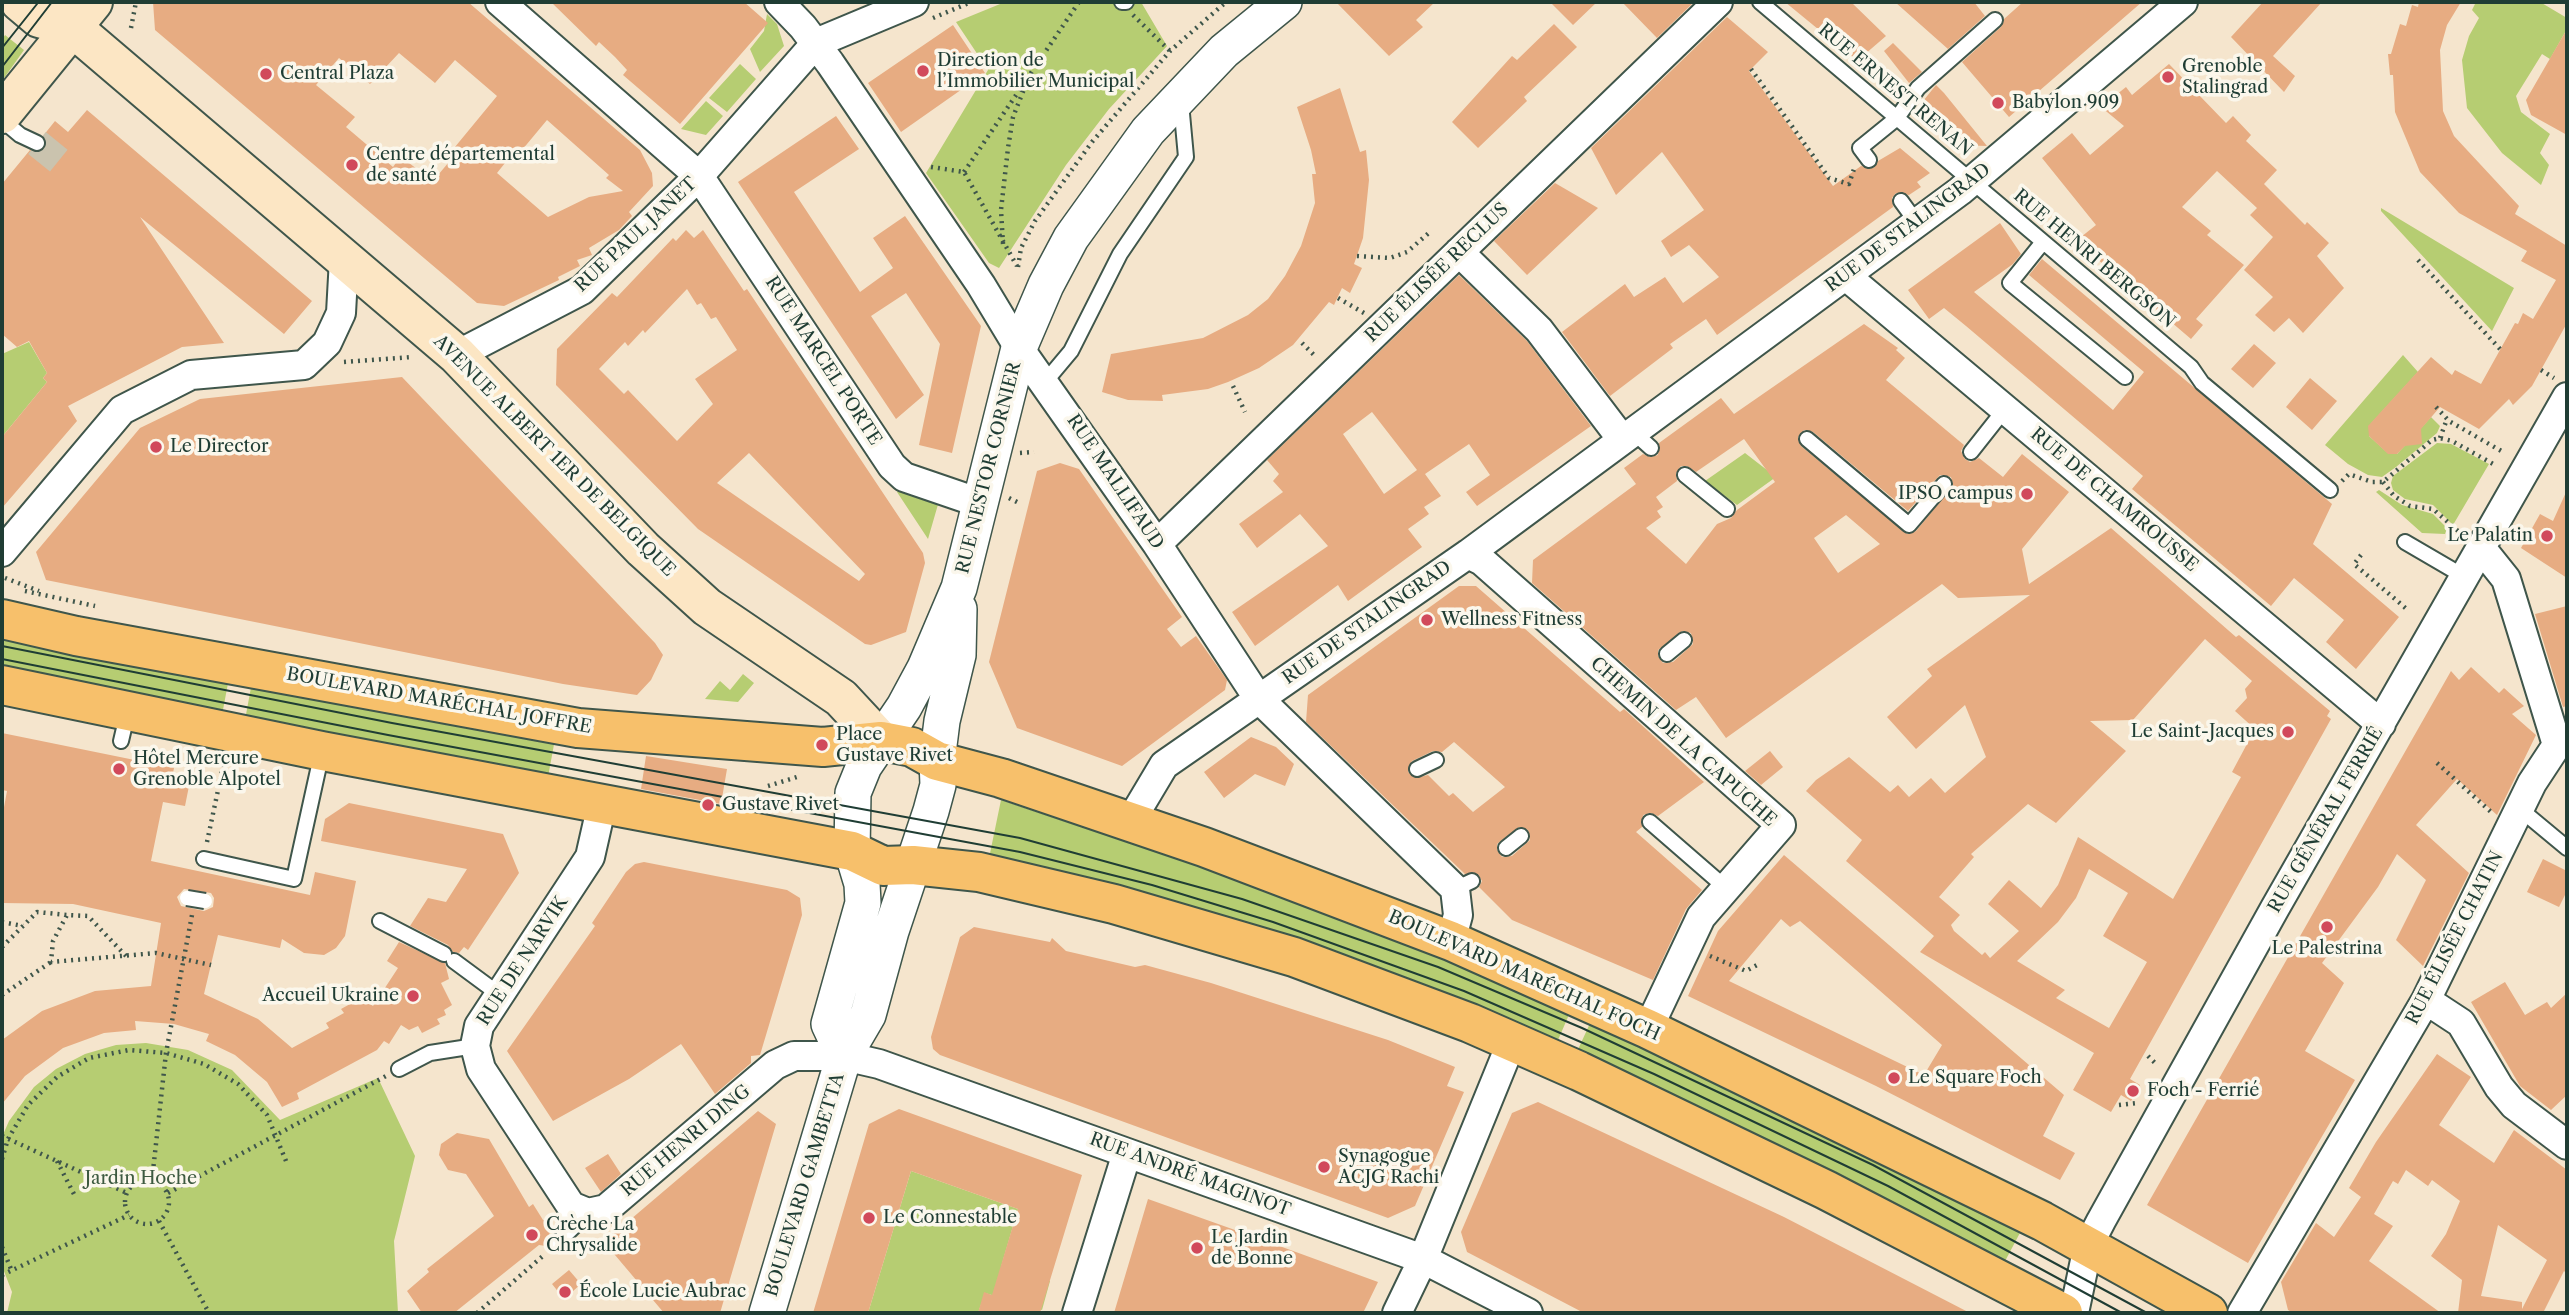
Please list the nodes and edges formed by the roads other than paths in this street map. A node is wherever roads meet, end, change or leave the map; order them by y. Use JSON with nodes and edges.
{"nodes":[{"id":1,"x":20,"y":2,"type":"edge"},
{"id":2,"x":500,"y":2,"type":"edge"},
{"id":3,"x":779,"y":2,"type":"edge"},
{"id":4,"x":914,"y":2,"type":"edge"},
{"id":5,"x":1284,"y":2,"type":"edge"},
{"id":6,"x":1718,"y":2,"type":"edge"},
{"id":7,"x":1760,"y":2,"type":"edge"},
{"id":8,"x":2173,"y":5,"type":"edge"},
{"id":9,"x":74,"y":10,"type":"edge"},
{"id":10,"x":1995,"y":20,"type":"dead end"},
{"id":11,"x":816,"y":43,"type":"junction"},
{"id":12,"x":1180,"y":95,"type":"junction"},
{"id":13,"x":2,"y":114,"type":"edge"},
{"id":14,"x":1897,"y":118,"type":"junction"},
{"id":15,"x":2,"y":120,"type":"edge"},
{"id":16,"x":37,"y":143,"type":"tunnel mouth"},
{"id":17,"x":1869,"y":160,"type":"dead end"},
{"id":18,"x":699,"y":176,"type":"junction"},
{"id":19,"x":1973,"y":181,"type":"junction"},
{"id":20,"x":2043,"y":242,"type":"junction"},
{"id":21,"x":1459,"y":252,"type":"junction"},
{"id":22,"x":344,"y":258,"type":"junction"},
{"id":23,"x":1846,"y":276,"type":"junction"},
{"id":24,"x":1019,"y":348,"type":"junction"},
{"id":25,"x":457,"y":355,"type":"junction"},
{"id":26,"x":2125,"y":377,"type":"dead end"},
{"id":27,"x":1045,"y":382,"type":"junction"},
{"id":28,"x":2006,"y":409,"type":"junction"},
{"id":29,"x":2563,"y":416,"type":"edge"},
{"id":30,"x":1634,"y":439,"type":"junction"},
{"id":31,"x":1807,"y":439,"type":"dead end"},
{"id":32,"x":1972,"y":452,"type":"dead end"},
{"id":33,"x":1685,"y":475,"type":"dead end"},
{"id":34,"x":1944,"y":484,"type":"dead end"},
{"id":35,"x":2330,"y":490,"type":"road end"},
{"id":36,"x":993,"y":500,"type":"junction"},
{"id":37,"x":1727,"y":509,"type":"dead end"},
{"id":38,"x":2405,"y":542,"type":"dead end"},
{"id":39,"x":1157,"y":544,"type":"junction"},
{"id":40,"x":2482,"y":548,"type":"junction"},
{"id":41,"x":2,"y":552,"type":"edge"},
{"id":42,"x":1468,"y":554,"type":"junction"},
{"id":43,"x":2465,"y":578,"type":"junction"},
{"id":44,"x":959,"y":588,"type":"junction"},
{"id":45,"x":6,"y":604,"type":"edge"},
{"id":46,"x":1684,"y":640,"type":"dead end"},
{"id":47,"x":1667,"y":654,"type":"dead end"},
{"id":48,"x":2,"y":685,"type":"edge"},
{"id":49,"x":1258,"y":698,"type":"junction"},
{"id":50,"x":2381,"y":724,"type":"junction"},
{"id":51,"x":881,"y":741,"type":"junction"},
{"id":52,"x":2562,"y":744,"type":"edge"},
{"id":53,"x":1436,"y":760,"type":"dead end"},
{"id":54,"x":937,"y":761,"type":"junction"},
{"id":55,"x":318,"y":765,"type":"junction"},
{"id":56,"x":1417,"y":769,"type":"dead end"},
{"id":57,"x":602,"y":804,"type":"junction"},
{"id":58,"x":2515,"y":819,"type":"junction"},
{"id":59,"x":1130,"y":822,"type":"junction"},
{"id":60,"x":1650,"y":822,"type":"dead end"},
{"id":61,"x":1521,"y":836,"type":"dead end"},
{"id":62,"x":1506,"y":848,"type":"dead end"},
{"id":63,"x":2567,"y":848,"type":"edge"},
{"id":64,"x":852,"y":851,"type":"junction"},
{"id":65,"x":204,"y":859,"type":"road end"},
{"id":66,"x":913,"y":865,"type":"junction"},
{"id":67,"x":1726,"y":888,"type":"junction"},
{"id":68,"x":205,"y":901,"type":"dead end"},
{"id":69,"x":190,"y":905,"type":"road end"},
{"id":70,"x":380,"y":921,"type":"dead end"},
{"id":71,"x":1451,"y":942,"type":"junction"},
{"id":72,"x":500,"y":995,"type":"junction"},
{"id":73,"x":2426,"y":1000,"type":"junction"},
{"id":74,"x":1648,"y":1029,"type":"junction"},
{"id":75,"x":1513,"y":1041,"type":"junction"},
{"id":76,"x":475,"y":1046,"type":"junction"},
{"id":77,"x":844,"y":1056,"type":"junction"},
{"id":78,"x":399,"y":1069,"type":"road end"},
{"id":79,"x":2567,"y":1145,"type":"edge"},
{"id":80,"x":1127,"y":1153,"type":"junction"},
{"id":81,"x":588,"y":1213,"type":"junction"},
{"id":82,"x":555,"y":1245,"type":"road end"},
{"id":83,"x":2088,"y":1246,"type":"junction"},
{"id":84,"x":1423,"y":1259,"type":"junction"},
{"id":85,"x":767,"y":1313,"type":"edge"},
{"id":86,"x":1077,"y":1313,"type":"edge"},
{"id":87,"x":1397,"y":1313,"type":"edge"},
{"id":88,"x":1528,"y":1313,"type":"edge"},
{"id":89,"x":2063,"y":1313,"type":"edge"},
{"id":90,"x":2074,"y":1313,"type":"edge"},
{"id":91,"x":2208,"y":1313,"type":"edge"},
{"id":92,"x":2242,"y":1313,"type":"edge"}],
"edges":[{"from":1,"to":9,"type":"main road","name":"AVENUE ALBERT 1ER DE BELGIQUE"},
{"from":2,"to":18,"type":"street","name":"RUE MARCEL PORTE"},
{"from":3,"to":11,"type":"street","name":"RUE MALLIFAUD"},
{"from":4,"to":11,"type":"street","name":"RUE PAUL JANET"},
{"from":5,"to":12,"type":"street","name":"RUE NESTOR CORNIER"},
{"from":6,"to":21,"type":"street","name":"RUE ÉLISÉE RECLUS"},
{"from":7,"to":14,"type":"lane","name":"RUE ERNEST RENAN"},
{"from":8,"to":19,"type":"street","name":"RUE DE STALINGRAD"},
{"from":9,"to":13,"type":"main road"},
{"from":9,"to":22,"type":"main road","name":"AVENUE ALBERT 1ER DE BELGIQUE"},
{"from":10,"to":14,"type":"lane"},
{"from":11,"to":18,"type":"street","name":"RUE PAUL JANET"},
{"from":11,"to":24,"type":"street","name":"RUE MALLIFAUD"},
{"from":12,"to":24,"type":"street","name":"RUE NESTOR CORNIER"},
{"from":12,"to":27,"type":"lane"},
{"from":14,"to":17,"type":"lane"},
{"from":14,"to":19,"type":"lane","name":"RUE ERNEST RENAN"},
{"from":15,"to":16,"type":"lane"},
{"from":18,"to":25,"type":"street","name":"RUE PAUL JANET"},
{"from":18,"to":36,"type":"street","name":"RUE MARCEL PORTE"},
{"from":19,"to":20,"type":"lane","name":"RUE HENRI BERGSON"},
{"from":19,"to":23,"type":"street","name":"RUE DE STALINGRAD"},
{"from":20,"to":26,"type":"lane"},
{"from":20,"to":35,"type":"lane","name":"RUE HENRI BERGSON"},
{"from":21,"to":30,"type":"street"},
{"from":21,"to":39,"type":"street","name":"RUE ÉLISÉE RECLUS"},
{"from":22,"to":25,"type":"main road","name":"AVENUE ALBERT 1ER DE BELGIQUE"},
{"from":22,"to":41,"type":"street"},
{"from":23,"to":28,"type":"street","name":"RUE DE CHAMROUSSE"},
{"from":23,"to":30,"type":"street","name":"RUE DE STALINGRAD"},
{"from":24,"to":27,"type":"street","name":"RUE MALLIFAUD"},
{"from":24,"to":36,"type":"street","name":"RUE NESTOR CORNIER"},
{"from":25,"to":51,"type":"main road","name":"AVENUE ALBERT 1ER DE BELGIQUE"},
{"from":27,"to":39,"type":"street","name":"RUE MALLIFAUD"},
{"from":28,"to":32,"type":"lane"},
{"from":28,"to":50,"type":"street","name":"RUE DE CHAMROUSSE"},
{"from":29,"to":40,"type":"street","name":"RUE GÉNÉRAL FERRIÉ"},
{"from":30,"to":42,"type":"street","name":"RUE DE STALINGRAD"},
{"from":31,"to":34,"type":"lane"},
{"from":33,"to":37,"type":"lane"},
{"from":36,"to":44,"type":"street","name":"RUE NESTOR CORNIER"},
{"from":38,"to":43,"type":"lane"},
{"from":39,"to":49,"type":"street","name":"RUE MALLIFAUD"},
{"from":40,"to":43,"type":"street","name":"RUE GÉNÉRAL FERRIÉ"},
{"from":40,"to":52,"type":"street","name":"RUE ÉLISÉE CHATIN"},
{"from":42,"to":49,"type":"street","name":"RUE DE STALINGRAD"},
{"from":42,"to":67,"type":"street","name":"CHEMIN DE LA CAPUCHE"},
{"from":43,"to":50,"type":"street","name":"RUE GÉNÉRAL FERRIÉ"},
{"from":44,"to":51,"type":"street","name":"RUE NESTOR CORNIER"},
{"from":44,"to":54,"type":"street","name":"RUE NESTOR CORNIER"},
{"from":45,"to":51,"type":"main road","name":"BOULEVARD MARÉCHAL JOFFRE"},
{"from":46,"to":47,"type":"lane"},
{"from":48,"to":55,"type":"main road"},
{"from":49,"to":59,"type":"street","name":"RUE DE STALINGRAD"},
{"from":49,"to":71,"type":"street","name":"RUE MALLIFAUD"},
{"from":50,"to":83,"type":"street","name":"RUE GÉNÉRAL FERRIÉ"},
{"from":51,"to":54,"type":"main road"},
{"from":51,"to":64,"type":"street"},
{"from":52,"to":58,"type":"street","name":"RUE ÉLISÉE CHATIN"},
{"from":53,"to":56,"type":"lane"},
{"from":54,"to":59,"type":"main road","name":"BOULEVARD MARÉCHAL FOCH"},
{"from":54,"to":66,"type":"street"},
{"from":55,"to":57,"type":"main road"},
{"from":55,"to":65,"type":"lane"},
{"from":57,"to":64,"type":"main road"},
{"from":57,"to":72,"type":"street","name":"RUE DE NARVIK"},
{"from":58,"to":63,"type":"lane"},
{"from":58,"to":73,"type":"street","name":"RUE ÉLISÉE CHATIN"},
{"from":59,"to":71,"type":"main road","name":"BOULEVARD MARÉCHAL FOCH"},
{"from":60,"to":67,"type":"lane"},
{"from":61,"to":62,"type":"lane"},
{"from":64,"to":66,"type":"main road"},
{"from":64,"to":77,"type":"street","name":"BOULEVARD GAMBETTA"},
{"from":66,"to":75,"type":"main road"},
{"from":66,"to":77,"type":"street","name":"BOULEVARD GAMBETTA"},
{"from":67,"to":74,"type":"street","name":"CHEMIN DE LA CAPUCHE"},
{"from":68,"to":69,"type":"lane","bridge":true},
{"from":70,"to":72,"type":"lane"},
{"from":71,"to":74,"type":"main road","name":"BOULEVARD MARÉCHAL FOCH"},
{"from":72,"to":76,"type":"street","name":"RUE DE NARVIK"},
{"from":73,"to":79,"type":"street"},
{"from":73,"to":92,"type":"street","name":"RUE ÉLISÉE CHATIN"},
{"from":74,"to":83,"type":"main road","name":"BOULEVARD MARÉCHAL FOCH"},
{"from":75,"to":84,"type":"street"},
{"from":75,"to":89,"type":"main road"},
{"from":76,"to":78,"type":"lane"},
{"from":76,"to":81,"type":"street","name":"RUE DE NARVIK"},
{"from":77,"to":80,"type":"street","name":"RUE ANDRÉ MAGINOT"},
{"from":77,"to":81,"type":"street","name":"RUE HENRI DING"},
{"from":77,"to":85,"type":"street","name":"BOULEVARD GAMBETTA"},
{"from":80,"to":84,"type":"street","name":"RUE ANDRÉ MAGINOT"},
{"from":80,"to":86,"type":"street"},
{"from":81,"to":82,"type":"lane","name":"RUE HENRI DING"},
{"from":83,"to":90,"type":"street"},
{"from":83,"to":91,"type":"main road","name":"BOULEVARD MARÉCHAL FOCH"},
{"from":84,"to":87,"type":"street"},
{"from":84,"to":88,"type":"street","name":"RUE ANDRÉ MAGINOT"}]}
